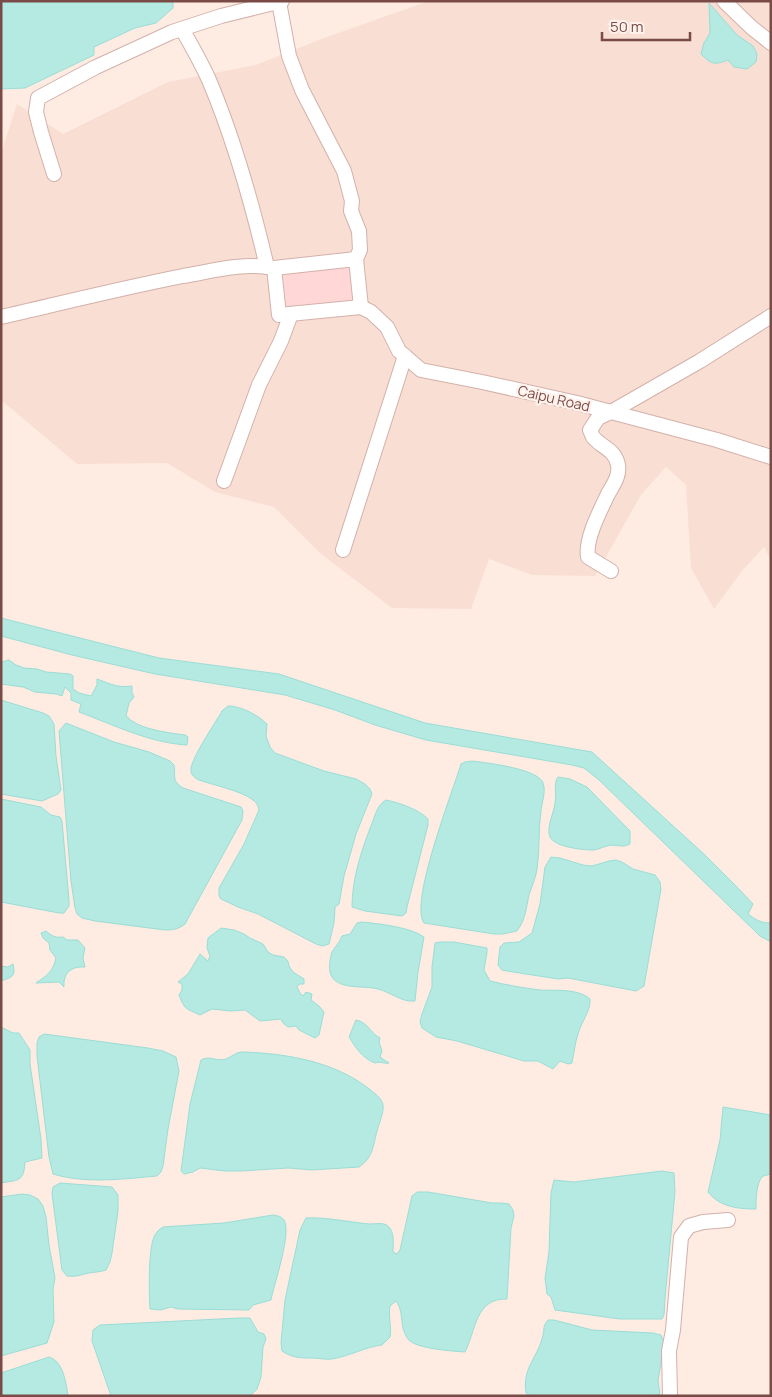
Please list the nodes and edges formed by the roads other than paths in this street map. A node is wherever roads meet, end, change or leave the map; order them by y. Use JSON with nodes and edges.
{"nodes":[{"id":1,"x":724,"y":1,"type":"edge"},
{"id":2,"x":280,"y":2,"type":"edge"},
{"id":3,"x":182,"y":29,"type":"junction"},
{"id":4,"x":771,"y":43,"type":"edge"},
{"id":5,"x":54,"y":174,"type":"dead end"},
{"id":6,"x":356,"y":260,"type":"junction"},
{"id":7,"x":270,"y":267,"type":"junction"},
{"id":8,"x":361,"y":307,"type":"junction"},
{"id":9,"x":291,"y":314,"type":"junction"},
{"id":10,"x":771,"y":316,"type":"edge"},
{"id":11,"x":1,"y":317,"type":"edge"},
{"id":12,"x":405,"y":356,"type":"junction"},
{"id":13,"x":611,"y":412,"type":"junction"},
{"id":14,"x":771,"y":457,"type":"edge"},
{"id":15,"x":224,"y":481,"type":"dead end"},
{"id":16,"x":343,"y":550,"type":"dead end"},
{"id":17,"x":611,"y":571,"type":"dead end"},
{"id":18,"x":728,"y":1220,"type":"dead end"},
{"id":19,"x":670,"y":1396,"type":"edge"}],
"edges":[{"from":1,"to":4,"type":"street"},
{"from":2,"to":3,"type":"street"},
{"from":2,"to":6,"type":"street"},
{"from":3,"to":5,"type":"street"},
{"from":3,"to":7,"type":"street"},
{"from":6,"to":7,"type":"street"},
{"from":6,"to":8,"type":"street"},
{"from":7,"to":9,"type":"street"},
{"from":7,"to":11,"type":"street"},
{"from":8,"to":9,"type":"street"},
{"from":8,"to":12,"type":"street","name":"Caipu Road"},
{"from":9,"to":15,"type":"street"},
{"from":10,"to":13,"type":"street"},
{"from":12,"to":13,"type":"street","name":"Caipu Road"},
{"from":12,"to":16,"type":"street"},
{"from":13,"to":14,"type":"street","name":"Caipu Road"},
{"from":13,"to":17,"type":"street"},
{"from":18,"to":19,"type":"street"}]}
